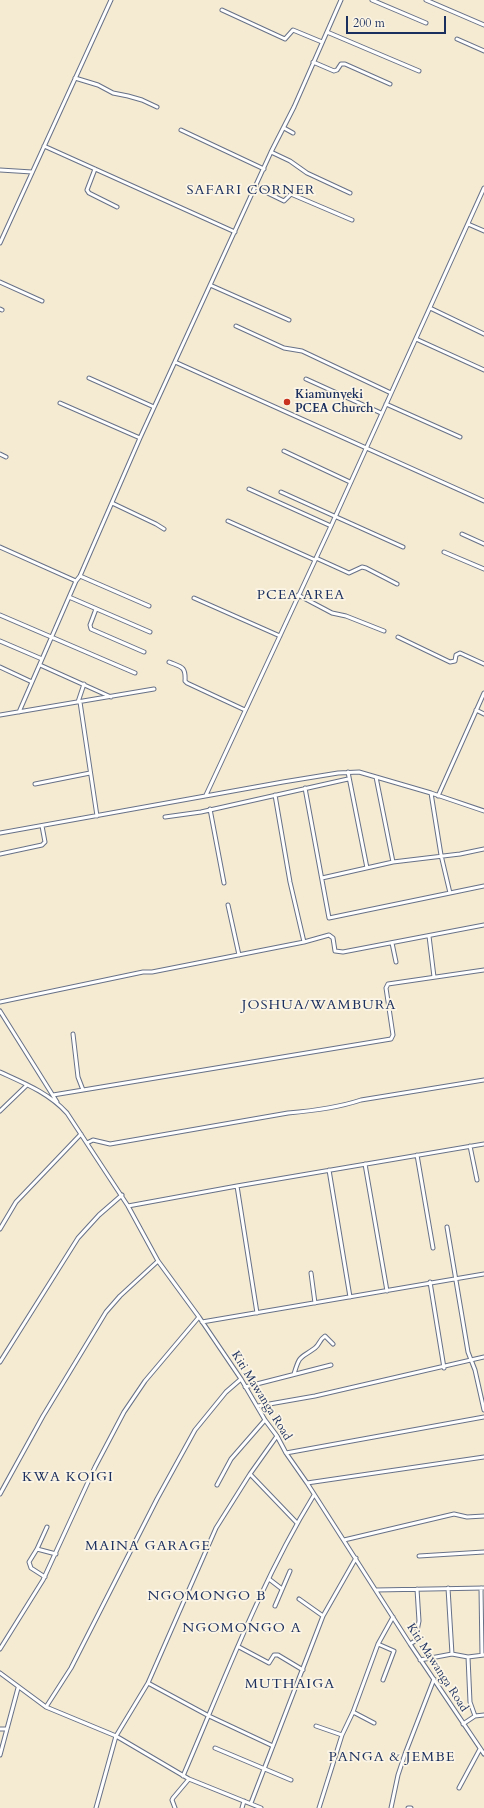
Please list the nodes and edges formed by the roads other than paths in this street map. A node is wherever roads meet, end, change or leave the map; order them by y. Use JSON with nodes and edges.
{"nodes":[{"id":1,"x":111,"y":0,"type":"edge"},
{"id":2,"x":341,"y":0,"type":"edge"},
{"id":3,"x":372,"y":0,"type":"edge"},
{"id":4,"x":426,"y":0,"type":"edge"},
{"id":5,"x":222,"y":10,"type":"dead end"},
{"id":6,"x":426,"y":23,"type":"dead end"},
{"id":7,"x":484,"y":25,"type":"edge"},
{"id":8,"x":327,"y":32,"type":"junction"},
{"id":9,"x":457,"y":39,"type":"dead end"},
{"id":10,"x":322,"y":42,"type":"junction"},
{"id":11,"x":484,"y":52,"type":"edge"},
{"id":12,"x":313,"y":62,"type":"junction"},
{"id":13,"x":419,"y":72,"type":"dead end"},
{"id":14,"x":75,"y":78,"type":"junction"},
{"id":15,"x":390,"y":84,"type":"dead end"},
{"id":16,"x":157,"y":107,"type":"dead end"},
{"id":17,"x":284,"y":128,"type":"junction"},
{"id":18,"x":181,"y":130,"type":"dead end"},
{"id":19,"x":293,"y":133,"type":"dead end"},
{"id":20,"x":44,"y":146,"type":"junction"},
{"id":21,"x":271,"y":152,"type":"junction"},
{"id":22,"x":95,"y":169,"type":"junction"},
{"id":23,"x":264,"y":169,"type":"junction"},
{"id":24,"x":0,"y":170,"type":"edge"},
{"id":25,"x":32,"y":172,"type":"junction"},
{"id":26,"x":255,"y":187,"type":"junction"},
{"id":27,"x":484,"y":188,"type":"edge"},
{"id":28,"x":350,"y":193,"type":"dead end"},
{"id":29,"x":117,"y":206,"type":"dead end"},
{"id":30,"x":352,"y":220,"type":"dead end"},
{"id":31,"x":468,"y":224,"type":"junction"},
{"id":32,"x":484,"y":231,"type":"edge"},
{"id":33,"x":235,"y":232,"type":"junction"},
{"id":34,"x":0,"y":243,"type":"edge"},
{"id":35,"x":0,"y":282,"type":"edge"},
{"id":36,"x":210,"y":285,"type":"junction"},
{"id":37,"x":42,"y":301,"type":"dead end"},
{"id":38,"x":430,"y":308,"type":"junction"},
{"id":39,"x":289,"y":320,"type":"dead end"},
{"id":40,"x":236,"y":326,"type":"dead end"},
{"id":41,"x":484,"y":334,"type":"edge"},
{"id":42,"x":416,"y":339,"type":"junction"},
{"id":43,"x":175,"y":362,"type":"junction"},
{"id":44,"x":484,"y":370,"type":"edge"},
{"id":45,"x":89,"y":378,"type":"dead end"},
{"id":46,"x":306,"y":379,"type":"dead end"},
{"id":47,"x":391,"y":393,"type":"junction"},
{"id":48,"x":60,"y":403,"type":"dead end"},
{"id":49,"x":386,"y":404,"type":"junction"},
{"id":50,"x":154,"y":407,"type":"junction"},
{"id":51,"x":382,"y":413,"type":"junction"},
{"id":52,"x":460,"y":437,"type":"dead end"},
{"id":53,"x":140,"y":438,"type":"junction"},
{"id":54,"x":366,"y":448,"type":"junction"},
{"id":55,"x":284,"y":452,"type":"dead end"},
{"id":56,"x":0,"y":454,"type":"edge"},
{"id":57,"x":6,"y":457,"type":"dead end"},
{"id":58,"x":350,"y":482,"type":"junction"},
{"id":59,"x":249,"y":489,"type":"dead end"},
{"id":60,"x":281,"y":492,"type":"dead end"},
{"id":61,"x":484,"y":501,"type":"edge"},
{"id":62,"x":112,"y":503,"type":"junction"},
{"id":63,"x":335,"y":516,"type":"junction"},
{"id":64,"x":228,"y":521,"type":"dead end"},
{"id":65,"x":331,"y":526,"type":"junction"},
{"id":66,"x":164,"y":529,"type":"dead end"},
{"id":67,"x":462,"y":534,"type":"dead end"},
{"id":68,"x":484,"y":544,"type":"edge"},
{"id":69,"x":0,"y":547,"type":"edge"},
{"id":70,"x":403,"y":548,"type":"dead end"},
{"id":71,"x":444,"y":552,"type":"dead end"},
{"id":72,"x":315,"y":559,"type":"junction"},
{"id":73,"x":484,"y":569,"type":"edge"},
{"id":74,"x":80,"y":576,"type":"junction"},
{"id":75,"x":76,"y":581,"type":"junction"},
{"id":76,"x":396,"y":584,"type":"dead end"},
{"id":77,"x":298,"y":595,"type":"junction"},
{"id":78,"x":70,"y":597,"type":"junction"},
{"id":79,"x":194,"y":598,"type":"dead end"},
{"id":80,"x":149,"y":606,"type":"dead end"},
{"id":81,"x":96,"y":609,"type":"junction"},
{"id":82,"x":0,"y":615,"type":"edge"},
{"id":83,"x":384,"y":631,"type":"dead end"},
{"id":84,"x":150,"y":632,"type":"dead end"},
{"id":85,"x":280,"y":636,"type":"junction"},
{"id":86,"x":398,"y":637,"type":"dead end"},
{"id":87,"x":52,"y":638,"type":"junction"},
{"id":88,"x":0,"y":641,"type":"edge"},
{"id":89,"x":144,"y":652,"type":"dead end"},
{"id":90,"x":42,"y":659,"type":"junction"},
{"id":91,"x":169,"y":662,"type":"dead end"},
{"id":92,"x":484,"y":664,"type":"edge"},
{"id":93,"x":40,"y":665,"type":"junction"},
{"id":94,"x":0,"y":667,"type":"edge"},
{"id":95,"x":135,"y":673,"type":"dead end"},
{"id":96,"x":32,"y":682,"type":"junction"},
{"id":97,"x":84,"y":684,"type":"junction"},
{"id":98,"x":154,"y":689,"type":"dead end"},
{"id":99,"x":484,"y":693,"type":"edge"},
{"id":100,"x":111,"y":697,"type":"junction"},
{"id":101,"x":79,"y":702,"type":"junction"},
{"id":102,"x":245,"y":710,"type":"junction"},
{"id":103,"x":476,"y":710,"type":"junction"},
{"id":104,"x":19,"y":712,"type":"junction"},
{"id":105,"x":484,"y":714,"type":"edge"},
{"id":106,"x":0,"y":715,"type":"edge"},
{"id":107,"x":348,"y":772,"type":"junction"},
{"id":108,"x":90,"y":773,"type":"junction"},
{"id":109,"x":376,"y":777,"type":"junction"},
{"id":110,"x":348,"y":779,"type":"junction"},
{"id":111,"x":35,"y":784,"type":"dead end"},
{"id":112,"x":305,"y":788,"type":"junction"},
{"id":113,"x":431,"y":793,"type":"junction"},
{"id":114,"x":206,"y":795,"type":"junction"},
{"id":115,"x":275,"y":795,"type":"junction"},
{"id":116,"x":438,"y":796,"type":"junction"},
{"id":117,"x":210,"y":809,"type":"junction"},
{"id":118,"x":484,"y":811,"type":"edge"},
{"id":119,"x":97,"y":816,"type":"junction"},
{"id":120,"x":165,"y":817,"type":"dead end"},
{"id":121,"x":42,"y":826,"type":"junction"},
{"id":122,"x":0,"y":833,"type":"edge"},
{"id":123,"x":484,"y":849,"type":"edge"},
{"id":124,"x":0,"y":854,"type":"edge"},
{"id":125,"x":441,"y":855,"type":"junction"},
{"id":126,"x":393,"y":862,"type":"junction"},
{"id":127,"x":367,"y":868,"type":"junction"},
{"id":128,"x":322,"y":878,"type":"junction"},
{"id":129,"x":224,"y":883,"type":"dead end"},
{"id":130,"x":484,"y":886,"type":"edge"},
{"id":131,"x":450,"y":893,"type":"junction"},
{"id":132,"x":228,"y":905,"type":"dead end"},
{"id":133,"x":484,"y":925,"type":"edge"},
{"id":134,"x":429,"y":936,"type":"junction"},
{"id":135,"x":304,"y":942,"type":"junction"},
{"id":136,"x":392,"y":943,"type":"junction"},
{"id":137,"x":239,"y":955,"type":"junction"},
{"id":138,"x":396,"y":962,"type":"dead end"},
{"id":139,"x":484,"y":970,"type":"edge"},
{"id":140,"x":434,"y":977,"type":"junction"},
{"id":141,"x":0,"y":1002,"type":"edge"},
{"id":142,"x":0,"y":1011,"type":"edge"},
{"id":143,"x":73,"y":1034,"type":"dead end"},
{"id":144,"x":0,"y":1072,"type":"edge"},
{"id":145,"x":484,"y":1080,"type":"edge"},
{"id":146,"x":27,"y":1085,"type":"junction"},
{"id":147,"x":83,"y":1090,"type":"junction"},
{"id":148,"x":53,"y":1095,"type":"junction"},
{"id":149,"x":59,"y":1104,"type":"junction"},
{"id":150,"x":0,"y":1111,"type":"edge"},
{"id":151,"x":81,"y":1134,"type":"junction"},
{"id":152,"x":87,"y":1144,"type":"junction"},
{"id":153,"x":484,"y":1144,"type":"edge"},
{"id":154,"x":470,"y":1146,"type":"junction"},
{"id":155,"x":417,"y":1155,"type":"junction"},
{"id":156,"x":365,"y":1164,"type":"junction"},
{"id":157,"x":329,"y":1170,"type":"junction"},
{"id":158,"x":477,"y":1180,"type":"dead end"},
{"id":159,"x":237,"y":1186,"type":"junction"},
{"id":160,"x":122,"y":1195,"type":"junction"},
{"id":161,"x":128,"y":1206,"type":"junction"},
{"id":162,"x":447,"y":1226,"type":"dead end"},
{"id":163,"x":0,"y":1229,"type":"edge"},
{"id":164,"x":433,"y":1248,"type":"dead end"},
{"id":165,"x":158,"y":1261,"type":"junction"},
{"id":166,"x":311,"y":1273,"type":"dead end"},
{"id":167,"x":484,"y":1274,"type":"edge"},
{"id":168,"x":456,"y":1278,"type":"junction"},
{"id":169,"x":430,"y":1282,"type":"junction"},
{"id":170,"x":387,"y":1291,"type":"junction"},
{"id":171,"x":350,"y":1297,"type":"junction"},
{"id":172,"x":315,"y":1303,"type":"junction"},
{"id":173,"x":257,"y":1313,"type":"junction"},
{"id":174,"x":199,"y":1317,"type":"junction"},
{"id":175,"x":202,"y":1322,"type":"junction"},
{"id":176,"x":333,"y":1344,"type":"dead end"},
{"id":177,"x":484,"y":1358,"type":"edge"},
{"id":178,"x":472,"y":1361,"type":"junction"},
{"id":179,"x":0,"y":1362,"type":"edge"},
{"id":180,"x":331,"y":1365,"type":"dead end"},
{"id":181,"x":444,"y":1368,"type":"junction"},
{"id":182,"x":294,"y":1374,"type":"junction"},
{"id":183,"x":241,"y":1379,"type":"junction"},
{"id":184,"x":245,"y":1387,"type":"junction"},
{"id":185,"x":258,"y":1406,"type":"junction"},
{"id":186,"x":484,"y":1410,"type":"edge"},
{"id":187,"x":484,"y":1417,"type":"edge"},
{"id":188,"x":265,"y":1420,"type":"junction"},
{"id":189,"x":277,"y":1436,"type":"junction"},
{"id":190,"x":286,"y":1453,"type":"junction"},
{"id":191,"x":484,"y":1457,"type":"edge"},
{"id":192,"x":250,"y":1474,"type":"junction"},
{"id":193,"x":307,"y":1483,"type":"junction"},
{"id":194,"x":217,"y":1485,"type":"dead end"},
{"id":195,"x":0,"y":1494,"type":"edge"},
{"id":196,"x":314,"y":1495,"type":"junction"},
{"id":197,"x":484,"y":1516,"type":"edge"},
{"id":198,"x":298,"y":1523,"type":"junction"},
{"id":199,"x":47,"y":1527,"type":"dead end"},
{"id":200,"x":344,"y":1540,"type":"junction"},
{"id":201,"x":38,"y":1548,"type":"junction"},
{"id":202,"x":484,"y":1552,"type":"edge"},
{"id":203,"x":56,"y":1554,"type":"junction"},
{"id":204,"x":419,"y":1556,"type":"dead end"},
{"id":205,"x":356,"y":1558,"type":"junction"},
{"id":206,"x":290,"y":1571,"type":"dead end"},
{"id":207,"x":45,"y":1577,"type":"junction"},
{"id":208,"x":269,"y":1579,"type":"junction"},
{"id":209,"x":448,"y":1588,"type":"junction"},
{"id":210,"x":483,"y":1588,"type":"edge"},
{"id":211,"x":282,"y":1589,"type":"junction"},
{"id":212,"x":417,"y":1589,"type":"junction"},
{"id":213,"x":376,"y":1590,"type":"junction"},
{"id":214,"x":299,"y":1599,"type":"dead end"},
{"id":215,"x":275,"y":1606,"type":"dead end"},
{"id":216,"x":323,"y":1616,"type":"junction"},
{"id":217,"x":393,"y":1617,"type":"junction"},
{"id":218,"x":378,"y":1644,"type":"junction"},
{"id":219,"x":410,"y":1644,"type":"junction"},
{"id":220,"x":238,"y":1647,"type":"junction"},
{"id":221,"x":0,"y":1649,"type":"edge"},
{"id":222,"x":452,"y":1654,"type":"junction"},
{"id":223,"x":483,"y":1655,"type":"edge"},
{"id":224,"x":468,"y":1657,"type":"junction"},
{"id":225,"x":420,"y":1660,"type":"junction"},
{"id":226,"x":303,"y":1670,"type":"junction"},
{"id":227,"x":0,"y":1673,"type":"edge"},
{"id":228,"x":434,"y":1679,"type":"junction"},
{"id":229,"x":383,"y":1680,"type":"dead end"},
{"id":230,"x":148,"y":1683,"type":"junction"},
{"id":231,"x":18,"y":1688,"type":"junction"},
{"id":232,"x":46,"y":1707,"type":"junction"},
{"id":233,"x":353,"y":1712,"type":"junction"},
{"id":234,"x":484,"y":1715,"type":"edge"},
{"id":235,"x":209,"y":1716,"type":"junction"},
{"id":236,"x":475,"y":1716,"type":"junction"},
{"id":237,"x":374,"y":1723,"type":"dead end"},
{"id":238,"x":463,"y":1724,"type":"junction"},
{"id":239,"x":316,"y":1726,"type":"dead end"},
{"id":240,"x":0,"y":1729,"type":"edge"},
{"id":241,"x":7,"y":1729,"type":"junction"},
{"id":242,"x":342,"y":1735,"type":"junction"},
{"id":243,"x":116,"y":1736,"type":"junction"},
{"id":244,"x":273,"y":1746,"type":"junction"},
{"id":245,"x":215,"y":1748,"type":"dead end"},
{"id":246,"x":480,"y":1749,"type":"junction"},
{"id":247,"x":0,"y":1754,"type":"edge"},
{"id":248,"x":484,"y":1754,"type":"edge"},
{"id":249,"x":264,"y":1768,"type":"junction"},
{"id":250,"x":183,"y":1776,"type":"junction"},
{"id":251,"x":189,"y":1779,"type":"junction"},
{"id":252,"x":291,"y":1780,"type":"dead end"},
{"id":253,"x":460,"y":1788,"type":"dead end"},
{"id":254,"x":244,"y":1801,"type":"junction"},
{"id":255,"x":251,"y":1803,"type":"junction"},
{"id":256,"x":96,"y":1808,"type":"edge"},
{"id":257,"x":175,"y":1808,"type":"edge"},
{"id":258,"x":242,"y":1808,"type":"edge"},
{"id":259,"x":261,"y":1808,"type":"edge"},
{"id":260,"x":319,"y":1808,"type":"edge"},
{"id":261,"x":391,"y":1808,"type":"edge"}],
"edges":[{"from":1,"to":14,"type":"street"},
{"from":2,"to":8,"type":"street"},
{"from":3,"to":6,"type":"street"},
{"from":4,"to":7,"type":"street"},
{"from":5,"to":10,"type":"street"},
{"from":8,"to":10,"type":"street"},
{"from":8,"to":13,"type":"street"},
{"from":9,"to":11,"type":"street"},
{"from":10,"to":12,"type":"street"},
{"from":12,"to":15,"type":"street"},
{"from":12,"to":17,"type":"street"},
{"from":14,"to":16,"type":"street"},
{"from":14,"to":20,"type":"street"},
{"from":17,"to":19,"type":"street"},
{"from":17,"to":21,"type":"street"},
{"from":18,"to":23,"type":"street"},
{"from":20,"to":22,"type":"street"},
{"from":20,"to":25,"type":"street"},
{"from":21,"to":23,"type":"street"},
{"from":21,"to":28,"type":"street"},
{"from":22,"to":29,"type":"street"},
{"from":22,"to":33,"type":"street"},
{"from":23,"to":26,"type":"street"},
{"from":24,"to":25,"type":"street"},
{"from":25,"to":34,"type":"street"},
{"from":26,"to":30,"type":"street"},
{"from":26,"to":33,"type":"street"},
{"from":27,"to":31,"type":"street"},
{"from":31,"to":32,"type":"street"},
{"from":31,"to":38,"type":"street"},
{"from":33,"to":36,"type":"street"},
{"from":35,"to":37,"type":"street"},
{"from":36,"to":39,"type":"street"},
{"from":36,"to":43,"type":"street"},
{"from":38,"to":41,"type":"street"},
{"from":38,"to":42,"type":"street"},
{"from":40,"to":47,"type":"street"},
{"from":42,"to":44,"type":"street"},
{"from":42,"to":47,"type":"street"},
{"from":43,"to":50,"type":"street"},
{"from":43,"to":54,"type":"street"},
{"from":45,"to":50,"type":"street"},
{"from":46,"to":51,"type":"street"},
{"from":47,"to":49,"type":"street"},
{"from":48,"to":53,"type":"street"},
{"from":49,"to":51,"type":"street"},
{"from":49,"to":52,"type":"street"},
{"from":50,"to":53,"type":"street"},
{"from":51,"to":54,"type":"street"},
{"from":53,"to":62,"type":"street"},
{"from":54,"to":58,"type":"street"},
{"from":54,"to":61,"type":"street"},
{"from":55,"to":58,"type":"street"},
{"from":56,"to":57,"type":"street"},
{"from":58,"to":63,"type":"street"},
{"from":59,"to":65,"type":"street"},
{"from":60,"to":63,"type":"street"},
{"from":62,"to":66,"type":"street"},
{"from":62,"to":74,"type":"street"},
{"from":63,"to":65,"type":"street"},
{"from":63,"to":70,"type":"street"},
{"from":64,"to":72,"type":"street"},
{"from":65,"to":72,"type":"street"},
{"from":67,"to":68,"type":"street"},
{"from":69,"to":75,"type":"street"},
{"from":71,"to":73,"type":"street"},
{"from":72,"to":76,"type":"street"},
{"from":72,"to":77,"type":"street"},
{"from":74,"to":75,"type":"street"},
{"from":74,"to":80,"type":"street"},
{"from":75,"to":78,"type":"street"},
{"from":77,"to":83,"type":"street"},
{"from":77,"to":85,"type":"street"},
{"from":78,"to":81,"type":"street"},
{"from":78,"to":87,"type":"street"},
{"from":79,"to":85,"type":"street"},
{"from":81,"to":84,"type":"street"},
{"from":81,"to":89,"type":"street"},
{"from":82,"to":87,"type":"street"},
{"from":85,"to":102,"type":"street"},
{"from":86,"to":92,"type":"street"},
{"from":87,"to":90,"type":"street"},
{"from":87,"to":95,"type":"street"},
{"from":88,"to":90,"type":"street"},
{"from":90,"to":93,"type":"street"},
{"from":91,"to":102,"type":"street"},
{"from":93,"to":96,"type":"street"},
{"from":93,"to":97,"type":"street"},
{"from":94,"to":96,"type":"street"},
{"from":96,"to":104,"type":"street"},
{"from":97,"to":100,"type":"street"},
{"from":97,"to":101,"type":"street"},
{"from":98,"to":100,"type":"street"},
{"from":99,"to":103,"type":"street"},
{"from":100,"to":101,"type":"street"},
{"from":101,"to":104,"type":"street"},
{"from":101,"to":108,"type":"street"},
{"from":102,"to":114,"type":"street"},
{"from":103,"to":105,"type":"street"},
{"from":103,"to":116,"type":"street"},
{"from":104,"to":106,"type":"street"},
{"from":107,"to":109,"type":"street"},
{"from":107,"to":110,"type":"street"},
{"from":107,"to":114,"type":"street"},
{"from":108,"to":111,"type":"street"},
{"from":108,"to":119,"type":"street"},
{"from":109,"to":113,"type":"street"},
{"from":109,"to":126,"type":"street"},
{"from":110,"to":112,"type":"street"},
{"from":110,"to":127,"type":"street"},
{"from":112,"to":115,"type":"street"},
{"from":112,"to":128,"type":"street"},
{"from":113,"to":116,"type":"street"},
{"from":113,"to":125,"type":"street"},
{"from":114,"to":119,"type":"street"},
{"from":115,"to":117,"type":"street"},
{"from":115,"to":135,"type":"street"},
{"from":116,"to":118,"type":"street"},
{"from":117,"to":120,"type":"street"},
{"from":117,"to":129,"type":"street"},
{"from":119,"to":121,"type":"street"},
{"from":121,"to":122,"type":"street"},
{"from":121,"to":124,"type":"street"},
{"from":123,"to":125,"type":"street"},
{"from":125,"to":126,"type":"street"},
{"from":125,"to":131,"type":"street"},
{"from":126,"to":127,"type":"street"},
{"from":127,"to":128,"type":"street"},
{"from":128,"to":131,"type":"street"},
{"from":130,"to":131,"type":"street"},
{"from":132,"to":137,"type":"street"},
{"from":133,"to":134,"type":"street"},
{"from":134,"to":136,"type":"street"},
{"from":134,"to":140,"type":"street"},
{"from":135,"to":136,"type":"street"},
{"from":135,"to":137,"type":"street"},
{"from":136,"to":138,"type":"street"},
{"from":137,"to":141,"type":"street"},
{"from":139,"to":140,"type":"street"},
{"from":140,"to":147,"type":"street"},
{"from":142,"to":148,"type":"street"},
{"from":143,"to":147,"type":"street"},
{"from":144,"to":146,"type":"street","name":"Kiti Mawanga Road"},
{"from":145,"to":152,"type":"street"},
{"from":146,"to":149,"type":"street","name":"Kiti Mawanga Road"},
{"from":146,"to":150,"type":"street"},
{"from":147,"to":148,"type":"street"},
{"from":148,"to":149,"type":"street"},
{"from":149,"to":151,"type":"street","name":"Kiti Mawanga Road"},
{"from":151,"to":152,"type":"street","name":"Kiti Mawanga Road"},
{"from":151,"to":163,"type":"street"},
{"from":152,"to":160,"type":"street","name":"Kiti Mawanga Road"},
{"from":153,"to":154,"type":"street"},
{"from":154,"to":155,"type":"street"},
{"from":154,"to":158,"type":"street"},
{"from":155,"to":156,"type":"street"},
{"from":155,"to":164,"type":"street"},
{"from":156,"to":157,"type":"street"},
{"from":156,"to":170,"type":"street"},
{"from":157,"to":159,"type":"street"},
{"from":157,"to":171,"type":"street"},
{"from":159,"to":161,"type":"street"},
{"from":159,"to":173,"type":"street"},
{"from":160,"to":161,"type":"street","name":"Kiti Mawanga Road"},
{"from":160,"to":179,"type":"street"},
{"from":161,"to":165,"type":"street","name":"Kiti Mawanga Road"},
{"from":162,"to":168,"type":"street"},
{"from":165,"to":174,"type":"street","name":"Kiti Mawanga Road"},
{"from":165,"to":195,"type":"street"},
{"from":166,"to":172,"type":"street"},
{"from":167,"to":168,"type":"street"},
{"from":168,"to":169,"type":"street"},
{"from":168,"to":178,"type":"street"},
{"from":169,"to":170,"type":"street"},
{"from":169,"to":181,"type":"street"},
{"from":170,"to":171,"type":"street"},
{"from":171,"to":172,"type":"street"},
{"from":172,"to":173,"type":"street"},
{"from":173,"to":175,"type":"street"},
{"from":174,"to":175,"type":"street","name":"Kiti Mawanga Road"},
{"from":174,"to":203,"type":"street"},
{"from":175,"to":183,"type":"street","name":"Kiti Mawanga Road"},
{"from":176,"to":182,"type":"street"},
{"from":177,"to":178,"type":"street"},
{"from":178,"to":181,"type":"street"},
{"from":178,"to":186,"type":"street"},
{"from":180,"to":182,"type":"street"},
{"from":181,"to":185,"type":"street"},
{"from":182,"to":184,"type":"street"},
{"from":183,"to":184,"type":"street","name":"Kiti Mawanga Road"},
{"from":183,"to":232,"type":"street"},
{"from":184,"to":185,"type":"street","name":"Kiti Mawanga Road"},
{"from":185,"to":188,"type":"street","name":"Kiti Mawanga Road"},
{"from":187,"to":190,"type":"street"},
{"from":188,"to":189,"type":"street","name":"Kiti Mawanga Road"},
{"from":188,"to":194,"type":"street"},
{"from":189,"to":190,"type":"street","name":"Kiti Mawanga Road"},
{"from":189,"to":192,"type":"street"},
{"from":190,"to":193,"type":"street","name":"Kiti Mawanga Road"},
{"from":191,"to":193,"type":"street"},
{"from":192,"to":198,"type":"street"},
{"from":192,"to":230,"type":"street"},
{"from":193,"to":196,"type":"street","name":"Kiti Mawanga Road"},
{"from":196,"to":198,"type":"street"},
{"from":196,"to":200,"type":"street","name":"Kiti Mawanga Road"},
{"from":197,"to":200,"type":"street"},
{"from":198,"to":208,"type":"street"},
{"from":199,"to":201,"type":"street"},
{"from":200,"to":205,"type":"street","name":"Kiti Mawanga Road"},
{"from":201,"to":203,"type":"street"},
{"from":201,"to":207,"type":"street"},
{"from":202,"to":204,"type":"street"},
{"from":203,"to":207,"type":"street"},
{"from":205,"to":213,"type":"street","name":"Kiti Mawanga Road"},
{"from":205,"to":216,"type":"street"},
{"from":206,"to":211,"type":"street"},
{"from":207,"to":221,"type":"street"},
{"from":208,"to":211,"type":"street"},
{"from":208,"to":220,"type":"street"},
{"from":209,"to":210,"type":"street"},
{"from":209,"to":212,"type":"street"},
{"from":209,"to":222,"type":"street"},
{"from":210,"to":223,"type":"street"},
{"from":211,"to":215,"type":"street"},
{"from":212,"to":213,"type":"street"},
{"from":212,"to":219,"type":"street"},
{"from":213,"to":217,"type":"street","name":"Kiti Mawanga Road"},
{"from":214,"to":216,"type":"street"},
{"from":216,"to":226,"type":"street"},
{"from":217,"to":218,"type":"street"},
{"from":217,"to":219,"type":"street","name":"Kiti Mawanga Road"},
{"from":218,"to":229,"type":"street"},
{"from":218,"to":233,"type":"street"},
{"from":219,"to":225,"type":"street","name":"Kiti Mawanga Road"},
{"from":220,"to":226,"type":"street"},
{"from":220,"to":235,"type":"street"},
{"from":222,"to":224,"type":"street"},
{"from":222,"to":225,"type":"street"},
{"from":223,"to":224,"type":"street"},
{"from":224,"to":236,"type":"street"},
{"from":225,"to":228,"type":"street","name":"Kiti Mawanga Road"},
{"from":226,"to":244,"type":"street"},
{"from":227,"to":231,"type":"street"},
{"from":228,"to":238,"type":"street","name":"Kiti Mawanga Road"},
{"from":228,"to":261,"type":"street"},
{"from":230,"to":235,"type":"street"},
{"from":230,"to":243,"type":"street"},
{"from":231,"to":232,"type":"street"},
{"from":231,"to":241,"type":"street"},
{"from":232,"to":243,"type":"street"},
{"from":233,"to":237,"type":"street"},
{"from":233,"to":242,"type":"street"},
{"from":234,"to":236,"type":"street"},
{"from":235,"to":244,"type":"street"},
{"from":235,"to":250,"type":"street"},
{"from":236,"to":238,"type":"street"},
{"from":238,"to":246,"type":"street","name":"Kiti Mawanga Road"},
{"from":239,"to":242,"type":"street"},
{"from":240,"to":241,"type":"street"},
{"from":241,"to":247,"type":"street"},
{"from":242,"to":260,"type":"street"},
{"from":243,"to":250,"type":"street"},
{"from":243,"to":256,"type":"street"},
{"from":244,"to":249,"type":"street"},
{"from":245,"to":249,"type":"street"},
{"from":246,"to":248,"type":"street","name":"Kiti Mawanga Road"},
{"from":246,"to":253,"type":"street"},
{"from":249,"to":252,"type":"street"},
{"from":249,"to":255,"type":"street"},
{"from":250,"to":251,"type":"street"},
{"from":251,"to":254,"type":"street"},
{"from":251,"to":257,"type":"street"},
{"from":254,"to":255,"type":"street"},
{"from":254,"to":258,"type":"street"},
{"from":255,"to":259,"type":"street"}]}
